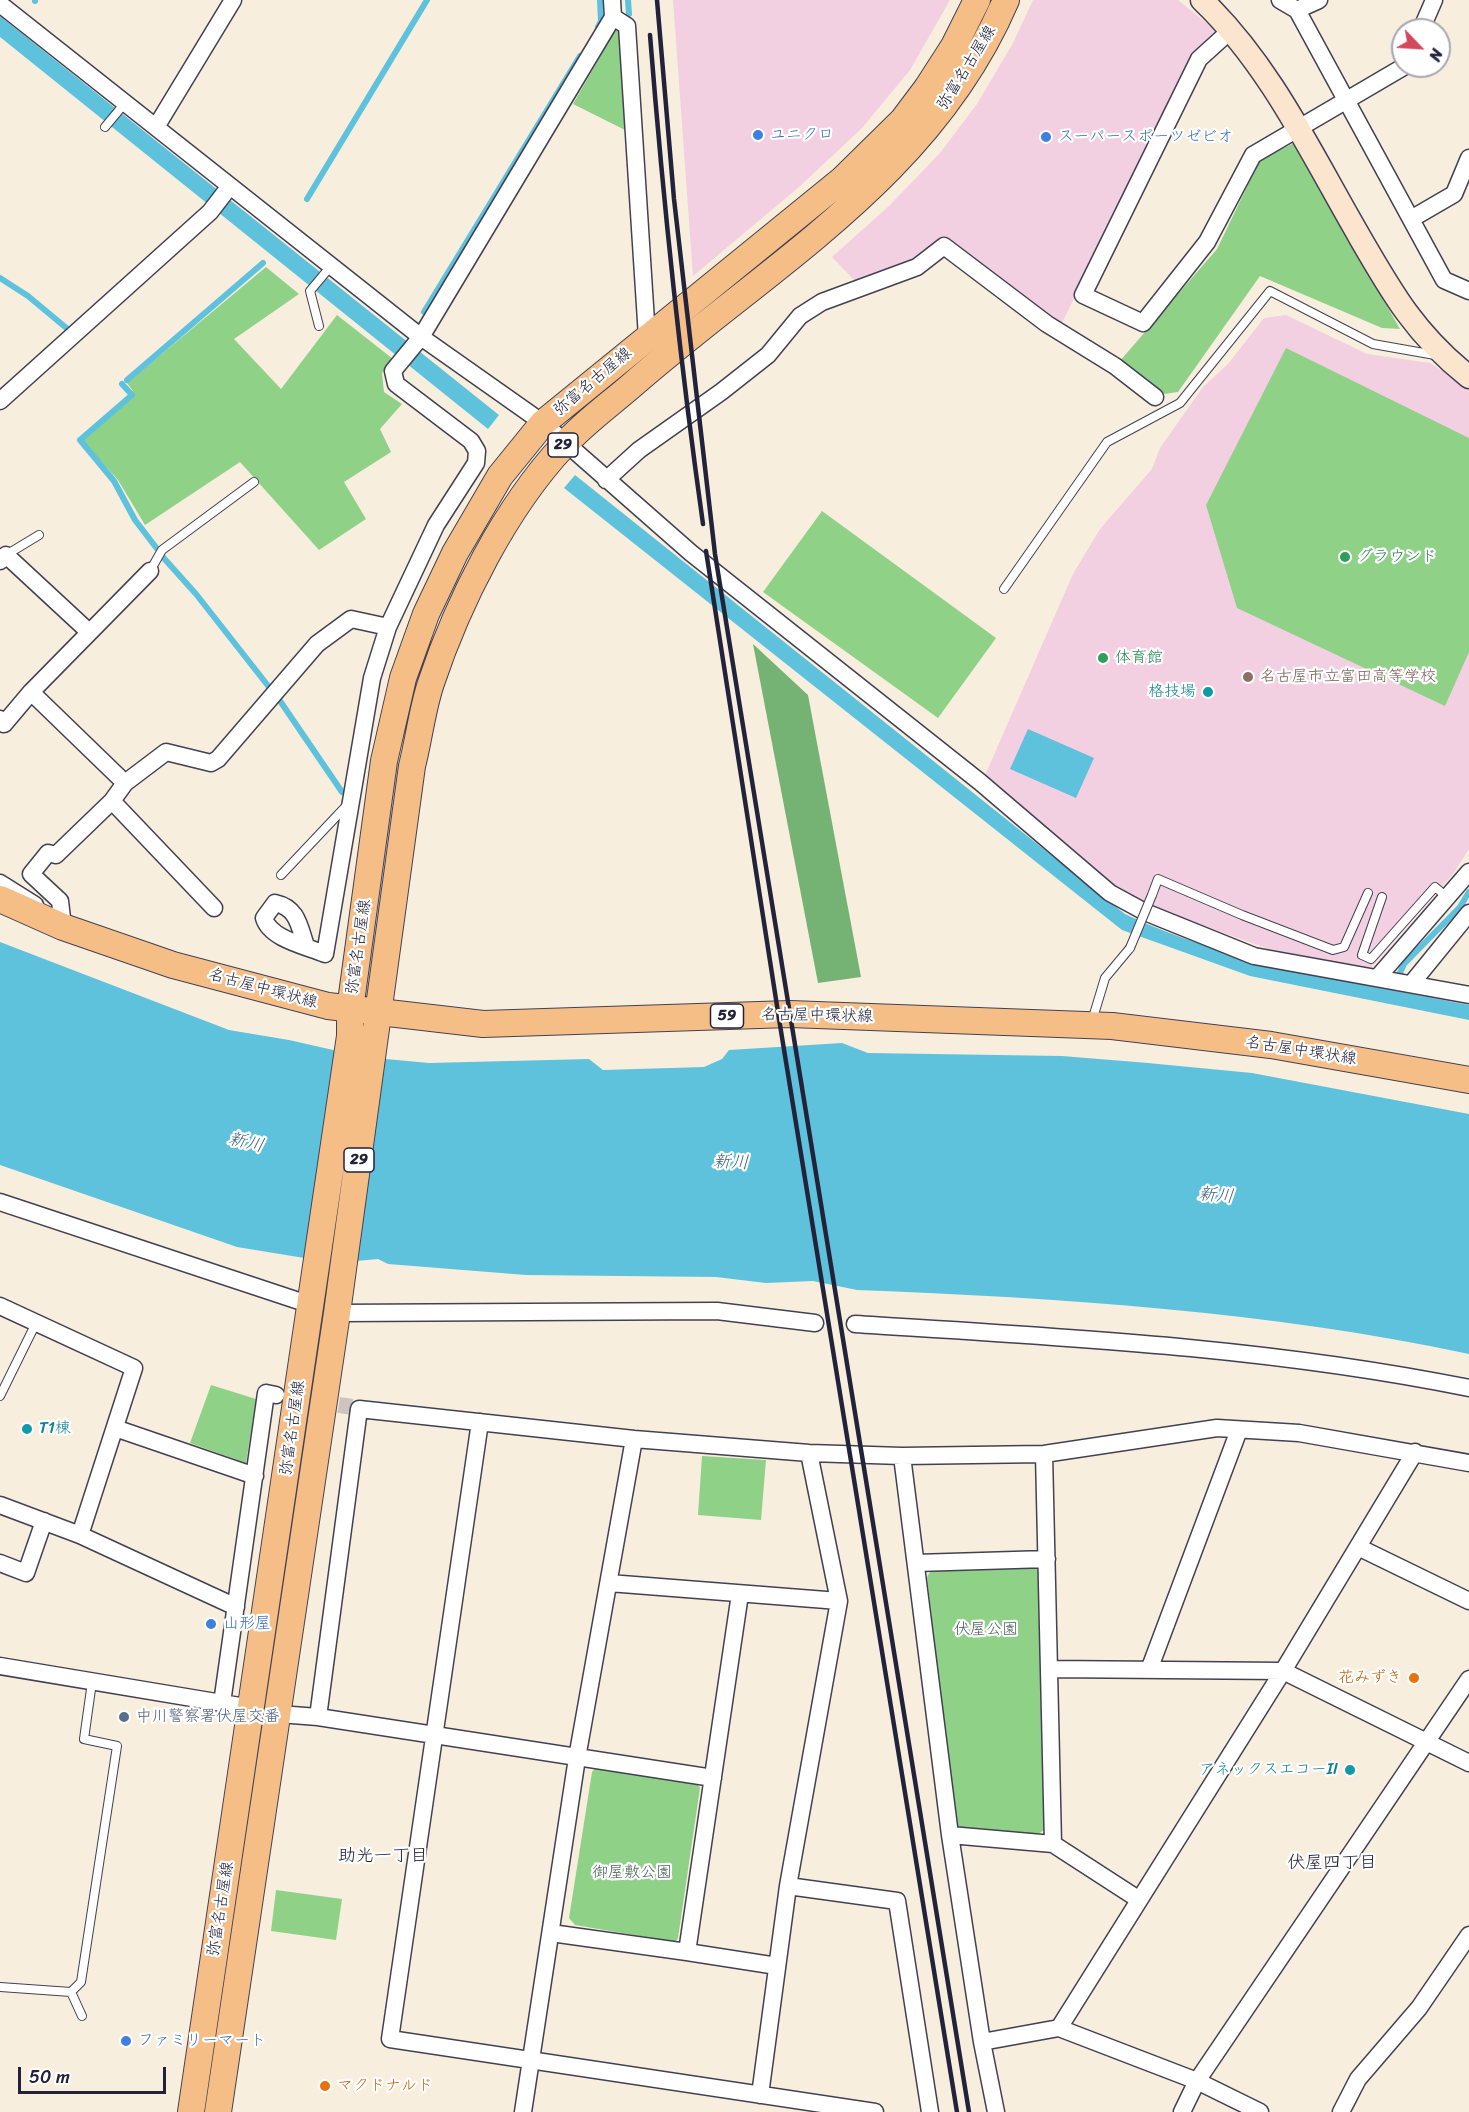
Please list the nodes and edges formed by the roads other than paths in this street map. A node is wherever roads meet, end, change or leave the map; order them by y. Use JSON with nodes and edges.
{"nodes":[{"id":1,"x":232,"y":0,"type":"edge"},
{"id":2,"x":977,"y":0,"type":"edge"},
{"id":3,"x":1006,"y":0,"type":"edge"},
{"id":4,"x":1202,"y":0,"type":"edge"},
{"id":5,"x":1280,"y":0,"type":"edge"},
{"id":6,"x":1319,"y":0,"type":"edge"},
{"id":7,"x":1434,"y":0,"type":"edge"},
{"id":8,"x":0,"y":4,"type":"edge"},
{"id":9,"x":613,"y":8,"type":"edge"},
{"id":10,"x":1297,"y":10,"type":"junction"},
{"id":11,"x":1426,"y":18,"type":"edge"},
{"id":12,"x":1231,"y":30,"type":"junction"},
{"id":13,"x":1391,"y":74,"type":"edge"},
{"id":14,"x":1346,"y":100,"type":"junction"},
{"id":15,"x":123,"y":106,"type":"junction"},
{"id":16,"x":105,"y":127,"type":"dead end"},
{"id":17,"x":156,"y":127,"type":"junction"},
{"id":18,"x":1297,"y":128,"type":"junction"},
{"id":19,"x":1469,"y":158,"type":"edge"},
{"id":20,"x":227,"y":189,"type":"junction"},
{"id":21,"x":1411,"y":219,"type":"junction"},
{"id":22,"x":328,"y":269,"type":"junction"},
{"id":23,"x":1469,"y":291,"type":"edge"},
{"id":24,"x":319,"y":326,"type":"dead end"},
{"id":25,"x":647,"y":337,"type":"junction"},
{"id":26,"x":418,"y":340,"type":"junction"},
{"id":27,"x":1442,"y":356,"type":"junction"},
{"id":28,"x":1469,"y":377,"type":"edge"},
{"id":29,"x":1155,"y":398,"type":"dead end"},
{"id":30,"x":0,"y":401,"type":"edge"},
{"id":31,"x":543,"y":423,"type":"junction"},
{"id":32,"x":564,"y":444,"type":"junction"},
{"id":33,"x":606,"y":480,"type":"junction"},
{"id":34,"x":254,"y":482,"type":"dead end"},
{"id":35,"x":39,"y":535,"type":"dead end"},
{"id":36,"x":3,"y":558,"type":"edge"},
{"id":37,"x":150,"y":571,"type":"joint"},
{"id":38,"x":1004,"y":589,"type":"dead end"},
{"id":39,"x":388,"y":627,"type":"junction"},
{"id":40,"x":88,"y":631,"type":"junction"},
{"id":41,"x":31,"y":692,"type":"junction"},
{"id":42,"x":1,"y":724,"type":"edge"},
{"id":43,"x":125,"y":783,"type":"junction"},
{"id":44,"x":112,"y":801,"type":"junction"},
{"id":45,"x":351,"y":801,"type":"junction"},
{"id":46,"x":1469,"y":872,"type":"edge"},
{"id":47,"x":281,"y":874,"type":"dead end"},
{"id":48,"x":0,"y":883,"type":"edge"},
{"id":49,"x":1368,"y":893,"type":"dead end"},
{"id":50,"x":1382,"y":897,"type":"dead end"},
{"id":51,"x":1448,"y":898,"type":"junction"},
{"id":52,"x":0,"y":899,"type":"edge"},
{"id":53,"x":214,"y":908,"type":"dead end"},
{"id":54,"x":1468,"y":917,"type":"edge"},
{"id":55,"x":63,"y":927,"type":"junction"},
{"id":56,"x":306,"y":946,"type":"dead end"},
{"id":57,"x":1378,"y":977,"type":"junction"},
{"id":58,"x":1412,"y":983,"type":"junction"},
{"id":59,"x":1469,"y":995,"type":"edge"},
{"id":60,"x":350,"y":1009,"type":"junction"},
{"id":61,"x":378,"y":1011,"type":"junction"},
{"id":62,"x":1090,"y":1025,"type":"junction"},
{"id":63,"x":1469,"y":1080,"type":"edge"},
{"id":64,"x":0,"y":1202,"type":"edge"},
{"id":65,"x":311,"y":1305,"type":"junction"},
{"id":66,"x":0,"y":1306,"type":"edge"},
{"id":67,"x":337,"y":1313,"type":"junction"},
{"id":68,"x":36,"y":1323,"type":"junction"},
{"id":69,"x":815,"y":1323,"type":"dead end"},
{"id":70,"x":855,"y":1324,"type":"dead end"},
{"id":71,"x":1469,"y":1388,"type":"edge"},
{"id":72,"x":276,"y":1395,"type":"dead end"},
{"id":73,"x":0,"y":1396,"type":"edge"},
{"id":74,"x":480,"y":1422,"type":"junction"},
{"id":75,"x":115,"y":1428,"type":"junction"},
{"id":76,"x":1239,"y":1430,"type":"junction"},
{"id":77,"x":634,"y":1439,"type":"junction"},
{"id":78,"x":1415,"y":1452,"type":"junction"},
{"id":79,"x":809,"y":1453,"type":"junction"},
{"id":80,"x":1044,"y":1454,"type":"junction"},
{"id":81,"x":902,"y":1456,"type":"junction"},
{"id":82,"x":1469,"y":1463,"type":"edge"},
{"id":83,"x":255,"y":1476,"type":"junction"},
{"id":84,"x":0,"y":1505,"type":"edge"},
{"id":85,"x":44,"y":1521,"type":"junction"},
{"id":86,"x":80,"y":1535,"type":"junction"},
{"id":87,"x":1358,"y":1547,"type":"junction"},
{"id":88,"x":1047,"y":1559,"type":"junction"},
{"id":89,"x":0,"y":1563,"type":"edge"},
{"id":90,"x":915,"y":1563,"type":"junction"},
{"id":91,"x":609,"y":1583,"type":"junction"},
{"id":92,"x":740,"y":1594,"type":"junction"},
{"id":93,"x":1469,"y":1601,"type":"edge"},
{"id":94,"x":840,"y":1602,"type":"junction"},
{"id":95,"x":236,"y":1607,"type":"junction"},
{"id":96,"x":0,"y":1666,"type":"edge"},
{"id":97,"x":1050,"y":1669,"type":"junction"},
{"id":98,"x":1149,"y":1670,"type":"junction"},
{"id":99,"x":1283,"y":1671,"type":"junction"},
{"id":100,"x":1469,"y":1678,"type":"edge"},
{"id":101,"x":92,"y":1682,"type":"junction"},
{"id":102,"x":222,"y":1703,"type":"junction"},
{"id":103,"x":252,"y":1708,"type":"junction"},
{"id":104,"x":279,"y":1714,"type":"junction"},
{"id":105,"x":318,"y":1717,"type":"junction"},
{"id":106,"x":433,"y":1736,"type":"junction"},
{"id":107,"x":1427,"y":1743,"type":"junction"},
{"id":108,"x":577,"y":1758,"type":"junction"},
{"id":109,"x":1469,"y":1763,"type":"edge"},
{"id":110,"x":713,"y":1778,"type":"junction"},
{"id":111,"x":950,"y":1835,"type":"junction"},
{"id":112,"x":1053,"y":1844,"type":"junction"},
{"id":113,"x":788,"y":1886,"type":"junction"},
{"id":114,"x":1138,"y":1899,"type":"junction"},
{"id":115,"x":550,"y":1933,"type":"junction"},
{"id":116,"x":1466,"y":1944,"type":"edge"},
{"id":117,"x":687,"y":1952,"type":"junction"},
{"id":118,"x":777,"y":1966,"type":"junction"},
{"id":119,"x":0,"y":1987,"type":"edge"},
{"id":120,"x":71,"y":1992,"type":"junction"},
{"id":121,"x":82,"y":2016,"type":"dead end"},
{"id":122,"x":1059,"y":2028,"type":"junction"},
{"id":123,"x":982,"y":2042,"type":"junction"},
{"id":124,"x":530,"y":2060,"type":"junction"},
{"id":125,"x":1197,"y":2081,"type":"junction"},
{"id":126,"x":760,"y":2095,"type":"junction"},
{"id":127,"x":191,"y":2112,"type":"edge"},
{"id":128,"x":218,"y":2112,"type":"edge"},
{"id":129,"x":523,"y":2112,"type":"edge"},
{"id":130,"x":875,"y":2112,"type":"edge"},
{"id":131,"x":930,"y":2112,"type":"edge"},
{"id":132,"x":996,"y":2112,"type":"edge"},
{"id":133,"x":1182,"y":2112,"type":"edge"},
{"id":134,"x":1260,"y":2112,"type":"edge"},
{"id":135,"x":1341,"y":2112,"type":"edge"}],
"edges":[{"from":1,"to":17,"type":"street"},
{"from":2,"to":25,"type":"main road","name":"弥富名古屋線","number":"29"},
{"from":3,"to":32,"type":"main road","name":"弥富名古屋線","number":"29"},
{"from":4,"to":12,"type":"street"},
{"from":5,"to":10,"type":"street"},
{"from":6,"to":10,"type":"street"},
{"from":7,"to":11,"type":"street"},
{"from":8,"to":15,"type":"street"},
{"from":9,"to":25,"type":"street"},
{"from":9,"to":26,"type":"street"},
{"from":10,"to":14,"type":"street"},
{"from":12,"to":18,"type":"street"},
{"from":12,"to":18,"type":"street"},
{"from":13,"to":14,"type":"street"},
{"from":14,"to":18,"type":"street"},
{"from":14,"to":21,"type":"street"},
{"from":15,"to":16,"type":"lane"},
{"from":15,"to":17,"type":"street"},
{"from":17,"to":20,"type":"street"},
{"from":18,"to":27,"type":"street"},
{"from":19,"to":21,"type":"street"},
{"from":20,"to":22,"type":"street"},
{"from":20,"to":30,"type":"street"},
{"from":21,"to":23,"type":"street"},
{"from":22,"to":24,"type":"lane"},
{"from":22,"to":26,"type":"street"},
{"from":25,"to":31,"type":"main road","name":"弥富名古屋線","number":"29"},
{"from":26,"to":31,"type":"street"},
{"from":26,"to":39,"type":"street"},
{"from":27,"to":28,"type":"street"},
{"from":27,"to":38,"type":"lane"},
{"from":29,"to":33,"type":"street"},
{"from":31,"to":32,"type":"street"},
{"from":31,"to":60,"type":"main road","name":"弥富名古屋線","number":"29"},
{"from":32,"to":33,"type":"street"},
{"from":32,"to":61,"type":"main road","name":"弥富名古屋線","number":"29"},
{"from":33,"to":57,"type":"street"},
{"from":34,"to":37,"type":"lane"},
{"from":35,"to":36,"type":"lane"},
{"from":36,"to":40,"type":"street"},
{"from":37,"to":40,"type":"street"},
{"from":39,"to":43,"type":"street"},
{"from":39,"to":45,"type":"street"},
{"from":40,"to":41,"type":"street"},
{"from":41,"to":42,"type":"street"},
{"from":41,"to":43,"type":"street"},
{"from":43,"to":44,"type":"street"},
{"from":44,"to":53,"type":"street"},
{"from":44,"to":55,"type":"street"},
{"from":45,"to":47,"type":"lane"},
{"from":45,"to":56,"type":"street"},
{"from":46,"to":51,"type":"street"},
{"from":48,"to":55,"type":"street"},
{"from":49,"to":62,"type":"lane","bridge":true},
{"from":50,"to":51,"type":"lane"},
{"from":51,"to":57,"type":"street"},
{"from":52,"to":55,"type":"main road","name":"名古屋中環状線","number":"59"},
{"from":54,"to":58,"type":"street"},
{"from":55,"to":60,"type":"main road","name":"名古屋中環状線","number":"59"},
{"from":57,"to":58,"type":"street"},
{"from":58,"to":59,"type":"street"},
{"from":60,"to":61,"type":"main road","name":"名古屋中環状線","number":"59"},
{"from":60,"to":65,"type":"main road","name":"弥富名古屋線","number":"29"},
{"from":61,"to":62,"type":"main road","name":"名古屋中環状線","number":"59"},
{"from":61,"to":67,"type":"main road","name":"弥富名古屋線","number":"29"},
{"from":62,"to":63,"type":"main road","name":"名古屋中環状線","number":"59"},
{"from":64,"to":65,"type":"street"},
{"from":65,"to":103,"type":"main road","name":"弥富名古屋線","number":"29"},
{"from":66,"to":68,"type":"street"},
{"from":67,"to":69,"type":"street"},
{"from":67,"to":104,"type":"main road","name":"弥富名古屋線","number":"29"},
{"from":68,"to":73,"type":"lane"},
{"from":68,"to":75,"type":"street"},
{"from":70,"to":71,"type":"street"},
{"from":72,"to":83,"type":"street"},
{"from":74,"to":77,"type":"street"},
{"from":74,"to":105,"type":"street"},
{"from":74,"to":106,"type":"street"},
{"from":75,"to":83,"type":"street"},
{"from":75,"to":86,"type":"street"},
{"from":76,"to":78,"type":"street"},
{"from":76,"to":80,"type":"street"},
{"from":76,"to":98,"type":"street"},
{"from":77,"to":79,"type":"street"},
{"from":77,"to":91,"type":"street"},
{"from":78,"to":82,"type":"street"},
{"from":78,"to":87,"type":"street"},
{"from":79,"to":81,"type":"street"},
{"from":79,"to":94,"type":"street"},
{"from":80,"to":81,"type":"street"},
{"from":80,"to":88,"type":"street"},
{"from":81,"to":90,"type":"street"},
{"from":83,"to":95,"type":"street"},
{"from":84,"to":85,"type":"street"},
{"from":85,"to":86,"type":"street"},
{"from":85,"to":89,"type":"street"},
{"from":86,"to":95,"type":"street"},
{"from":87,"to":93,"type":"street"},
{"from":87,"to":99,"type":"street"},
{"from":88,"to":90,"type":"street"},
{"from":88,"to":97,"type":"street"},
{"from":90,"to":111,"type":"street"},
{"from":91,"to":92,"type":"street"},
{"from":91,"to":108,"type":"street"},
{"from":92,"to":94,"type":"street"},
{"from":92,"to":110,"type":"street"},
{"from":94,"to":113,"type":"street"},
{"from":95,"to":102,"type":"street"},
{"from":96,"to":101,"type":"street"},
{"from":97,"to":98,"type":"street"},
{"from":97,"to":112,"type":"street"},
{"from":98,"to":99,"type":"street"},
{"from":99,"to":107,"type":"street"},
{"from":99,"to":114,"type":"street"},
{"from":100,"to":107,"type":"street"},
{"from":101,"to":102,"type":"street"},
{"from":101,"to":120,"type":"lane"},
{"from":102,"to":103,"type":"street"},
{"from":103,"to":127,"type":"main road","name":"弥富名古屋線","number":"29"},
{"from":104,"to":105,"type":"street"},
{"from":104,"to":128,"type":"main road","name":"弥富名古屋線","number":"29"},
{"from":105,"to":106,"type":"street"},
{"from":106,"to":108,"type":"street"},
{"from":106,"to":124,"type":"street"},
{"from":107,"to":109,"type":"street"},
{"from":107,"to":125,"type":"street"},
{"from":108,"to":110,"type":"street"},
{"from":108,"to":115,"type":"street"},
{"from":110,"to":117,"type":"street"},
{"from":111,"to":112,"type":"street"},
{"from":111,"to":123,"type":"street"},
{"from":112,"to":114,"type":"street"},
{"from":113,"to":118,"type":"street"},
{"from":113,"to":131,"type":"street"},
{"from":114,"to":122,"type":"street"},
{"from":115,"to":117,"type":"street"},
{"from":115,"to":124,"type":"street"},
{"from":116,"to":135,"type":"street"},
{"from":117,"to":118,"type":"street"},
{"from":118,"to":126,"type":"street"},
{"from":119,"to":120,"type":"lane"},
{"from":120,"to":121,"type":"lane"},
{"from":122,"to":123,"type":"street"},
{"from":122,"to":125,"type":"street"},
{"from":123,"to":132,"type":"street"},
{"from":124,"to":126,"type":"street"},
{"from":124,"to":129,"type":"street"},
{"from":125,"to":133,"type":"street"},
{"from":125,"to":134,"type":"street"},
{"from":126,"to":130,"type":"street"}]}
